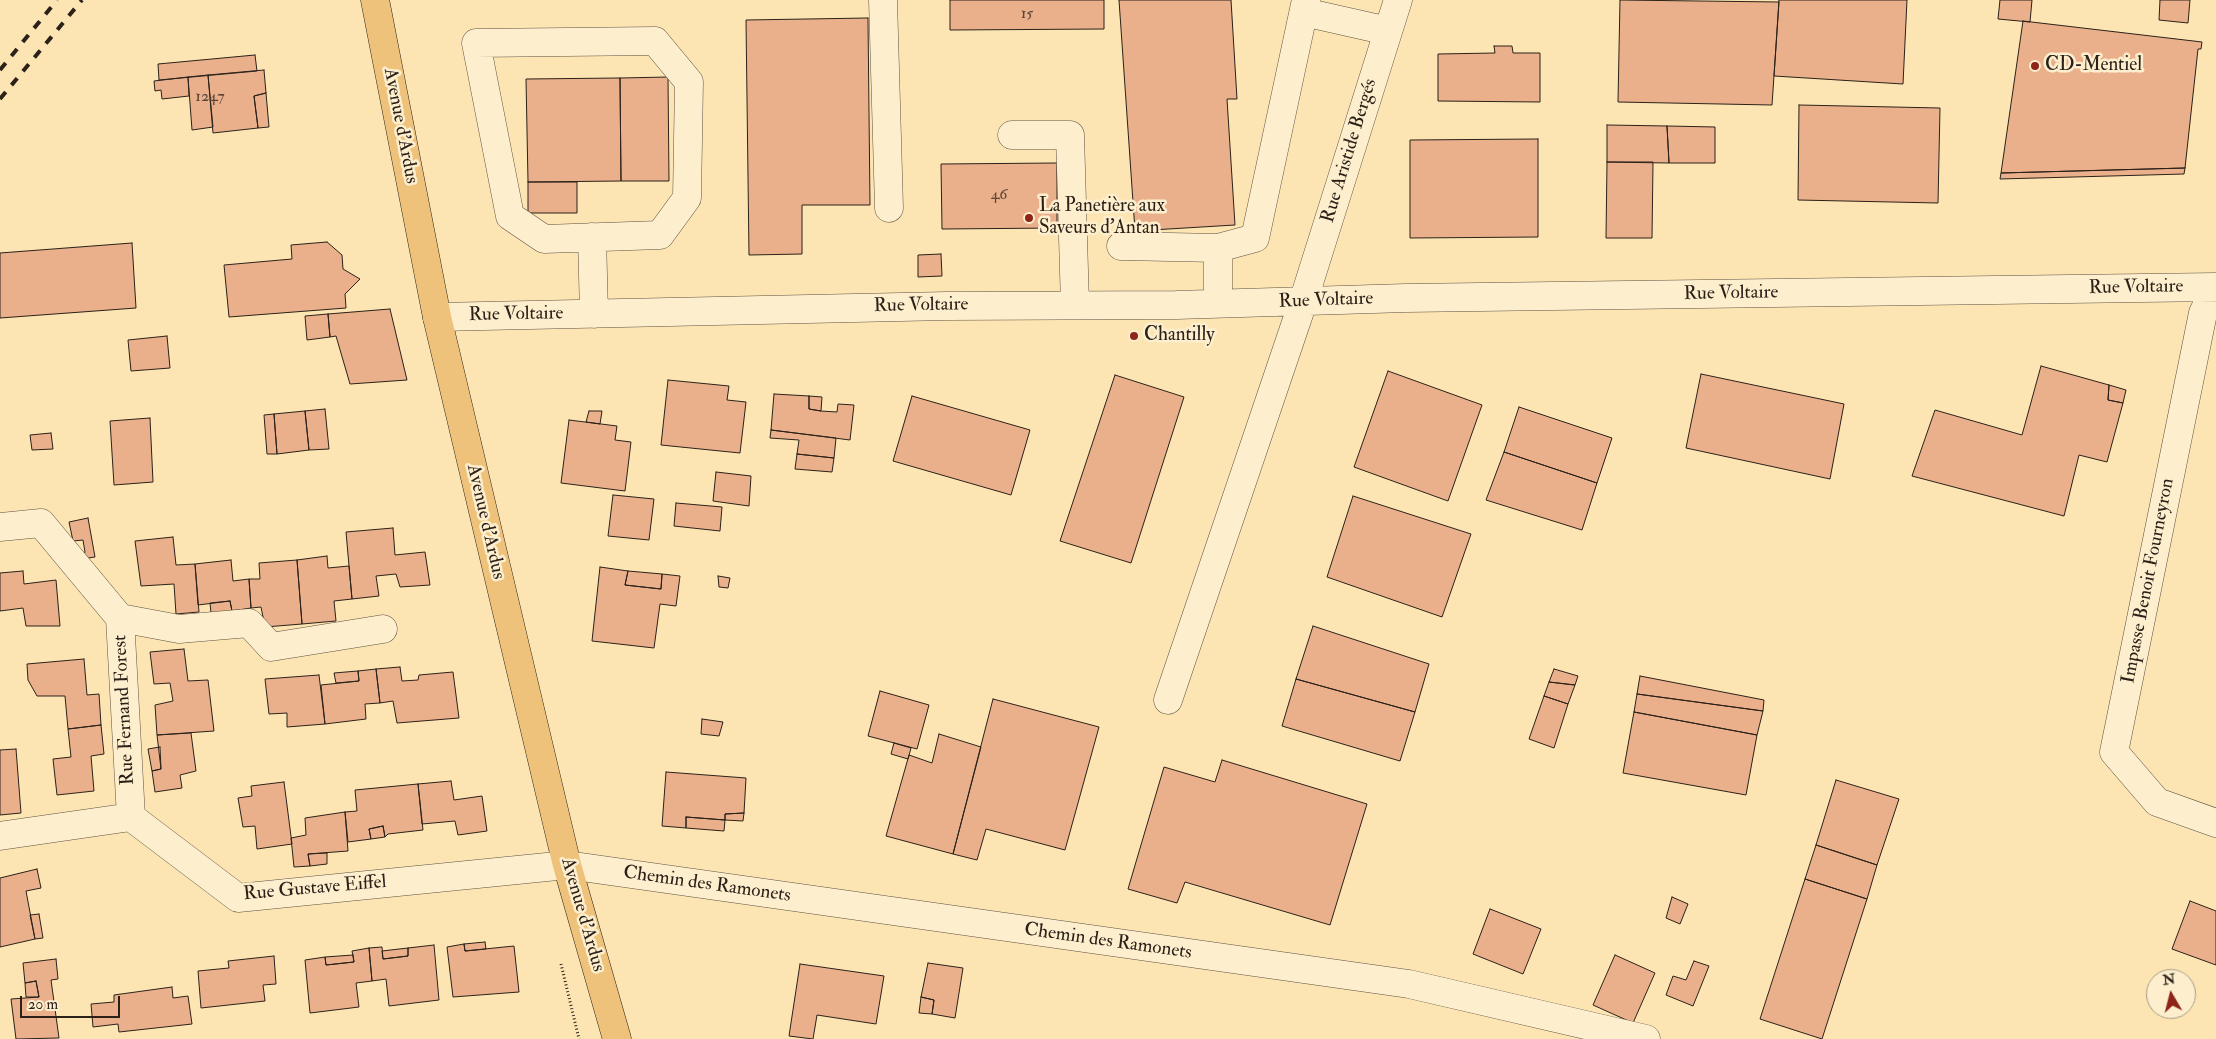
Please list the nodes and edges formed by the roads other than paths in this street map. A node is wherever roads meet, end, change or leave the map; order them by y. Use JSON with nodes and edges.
{"nodes":[{"id":1,"x":375,"y":0,"type":"edge"},
{"id":2,"x":883,"y":0,"type":"edge"},
{"id":3,"x":1398,"y":0,"type":"edge"},
{"id":4,"x":1305,"y":6,"type":"edge"},
{"id":5,"x":1388,"y":31,"type":"junction"},
{"id":6,"x":1012,"y":135,"type":"dead end"},
{"id":7,"x":889,"y":208,"type":"dead end"},
{"id":8,"x":592,"y":237,"type":"junction"},
{"id":9,"x":1121,"y":246,"type":"dead end"},
{"id":10,"x":1218,"y":248,"type":"junction"},
{"id":11,"x":2216,"y":287,"type":"edge"},
{"id":12,"x":1303,"y":302,"type":"junction"},
{"id":13,"x":1218,"y":304,"type":"junction"},
{"id":14,"x":1075,"y":305,"type":"junction"},
{"id":15,"x":594,"y":314,"type":"junction"},
{"id":16,"x":437,"y":317,"type":"junction"},
{"id":17,"x":0,"y":527,"type":"edge"},
{"id":18,"x":120,"y":618,"type":"junction"},
{"id":19,"x":383,"y":629,"type":"dead end"},
{"id":20,"x":1168,"y":700,"type":"dead end"},
{"id":21,"x":131,"y":817,"type":"junction"},
{"id":22,"x":2216,"y":823,"type":"edge"},
{"id":23,"x":0,"y":836,"type":"edge"},
{"id":24,"x":567,"y":865,"type":"junction"},
{"id":25,"x":617,"y":1039,"type":"edge"},
{"id":26,"x":1646,"y":1039,"type":"edge"}],
"edges":[{"from":1,"to":16,"type":"main road","name":"Avenue d'Ardus"},
{"from":2,"to":7,"type":"street"},
{"from":3,"to":5,"type":"street","name":"Rue Aristide Bergés"},
{"from":4,"to":5,"type":"street"},
{"from":4,"to":10,"type":"street"},
{"from":5,"to":12,"type":"street","name":"Rue Aristide Bergés"},
{"from":6,"to":14,"type":"street"},
{"from":8,"to":8,"type":"street"},
{"from":8,"to":15,"type":"street"},
{"from":9,"to":10,"type":"street"},
{"from":10,"to":13,"type":"street"},
{"from":11,"to":12,"type":"street","name":"Rue Voltaire"},
{"from":11,"to":22,"type":"street","name":"Impasse Benoit Fourneyron"},
{"from":12,"to":13,"type":"street","name":"Rue Voltaire"},
{"from":12,"to":20,"type":"street","name":"Rue Aristide Bergés"},
{"from":13,"to":14,"type":"street","name":"Rue Voltaire"},
{"from":14,"to":15,"type":"street","name":"Rue Voltaire"},
{"from":15,"to":16,"type":"street","name":"Rue Voltaire"},
{"from":16,"to":24,"type":"main road","name":"Avenue d'Ardus"},
{"from":17,"to":18,"type":"street","name":"Rue Fernand Forest"},
{"from":18,"to":19,"type":"street"},
{"from":18,"to":21,"type":"street","name":"Rue Fernand Forest"},
{"from":21,"to":23,"type":"street"},
{"from":21,"to":24,"type":"street","name":"Rue Gustave Eiffel"},
{"from":24,"to":25,"type":"main road","name":"Avenue d'Ardus"},
{"from":24,"to":26,"type":"street","name":"Chemin des Ramonets"}]}
